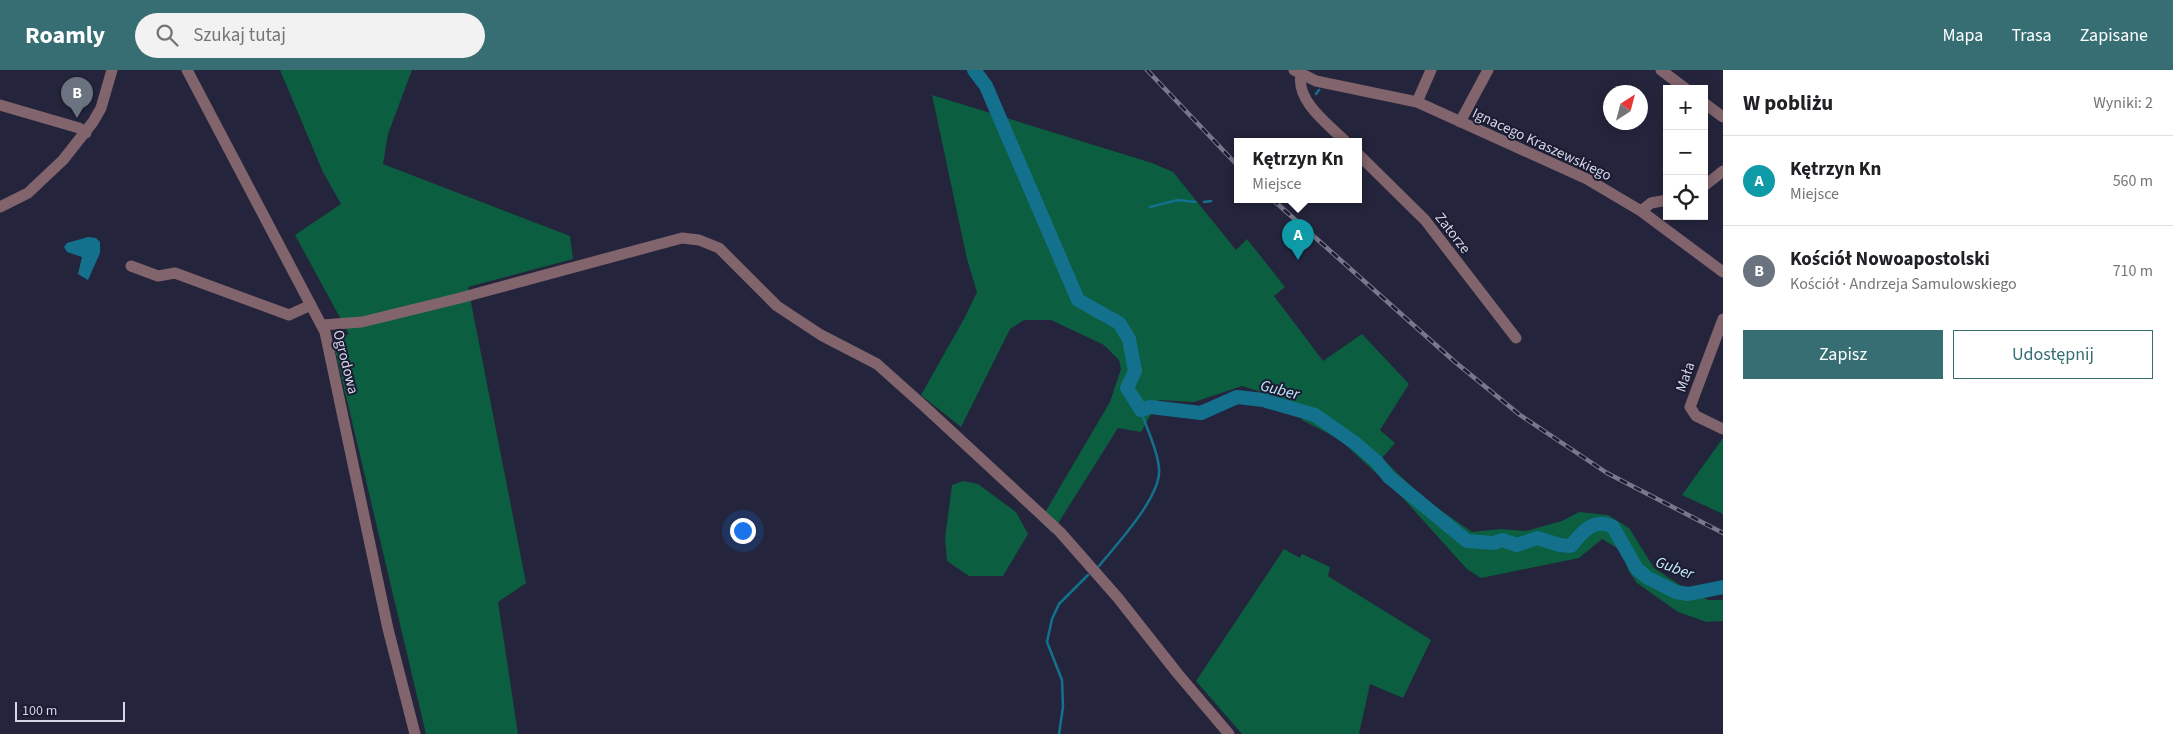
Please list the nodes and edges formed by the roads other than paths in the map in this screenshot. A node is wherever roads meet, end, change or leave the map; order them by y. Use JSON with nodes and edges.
{"nodes":[{"id":1,"x":112,"y":70,"type":"edge"},
{"id":2,"x":188,"y":70,"type":"edge"},
{"id":3,"x":1431,"y":70,"type":"edge"},
{"id":4,"x":1488,"y":70,"type":"edge"},
{"id":5,"x":1662,"y":70,"type":"edge"},
{"id":6,"x":1297,"y":72,"type":"edge"},
{"id":7,"x":1681,"y":85,"type":"edge"},
{"id":8,"x":1417,"y":102,"type":"junction"},
{"id":9,"x":0,"y":105,"type":"edge"},
{"id":10,"x":1708,"y":106,"type":"edge"},
{"id":11,"x":1723,"y":117,"type":"edge"},
{"id":12,"x":1460,"y":122,"type":"junction"},
{"id":13,"x":86,"y":133,"type":"junction"},
{"id":14,"x":1342,"y":138,"type":"edge"},
{"id":15,"x":1362,"y":158,"type":"edge"},
{"id":16,"x":1723,"y":171,"type":"edge"},
{"id":17,"x":1708,"y":183,"type":"edge"},
{"id":18,"x":1663,"y":201,"type":"edge"},
{"id":19,"x":0,"y":207,"type":"edge"},
{"id":20,"x":1641,"y":211,"type":"junction"},
{"id":21,"x":131,"y":266,"type":"dead end"},
{"id":22,"x":1723,"y":272,"type":"edge"},
{"id":23,"x":311,"y":305,"type":"junction"},
{"id":24,"x":1723,"y":319,"type":"edge"},
{"id":25,"x":322,"y":325,"type":"junction"},
{"id":26,"x":1516,"y":338,"type":"dead end"},
{"id":27,"x":1723,"y":429,"type":"edge"},
{"id":28,"x":415,"y":734,"type":"edge"},
{"id":29,"x":1229,"y":734,"type":"edge"}],
"edges":[{"from":1,"to":13,"type":"street"},
{"from":2,"to":23,"type":"street","name":"Ogrodowa"},
{"from":3,"to":8,"type":"street"},
{"from":4,"to":12,"type":"street"},
{"from":5,"to":7,"type":"street"},
{"from":6,"to":8,"type":"street","name":"Ignacego Kraszewskiego"},
{"from":6,"to":14,"type":"street"},
{"from":8,"to":12,"type":"street","name":"Ignacego Kraszewskiego"},
{"from":9,"to":13,"type":"street"},
{"from":10,"to":11,"type":"street"},
{"from":12,"to":20,"type":"street","name":"Ignacego Kraszewskiego"},
{"from":13,"to":19,"type":"street"},
{"from":15,"to":26,"type":"street","name":"Zatorze"},
{"from":16,"to":17,"type":"street"},
{"from":18,"to":20,"type":"street"},
{"from":20,"to":22,"type":"street","name":"Ignacego Kraszewskiego"},
{"from":21,"to":23,"type":"street"},
{"from":23,"to":25,"type":"street","name":"Ogrodowa"},
{"from":24,"to":27,"type":"street","name":"Mała"},
{"from":25,"to":28,"type":"street","name":"Ogrodowa"},
{"from":25,"to":29,"type":"street"}]}
